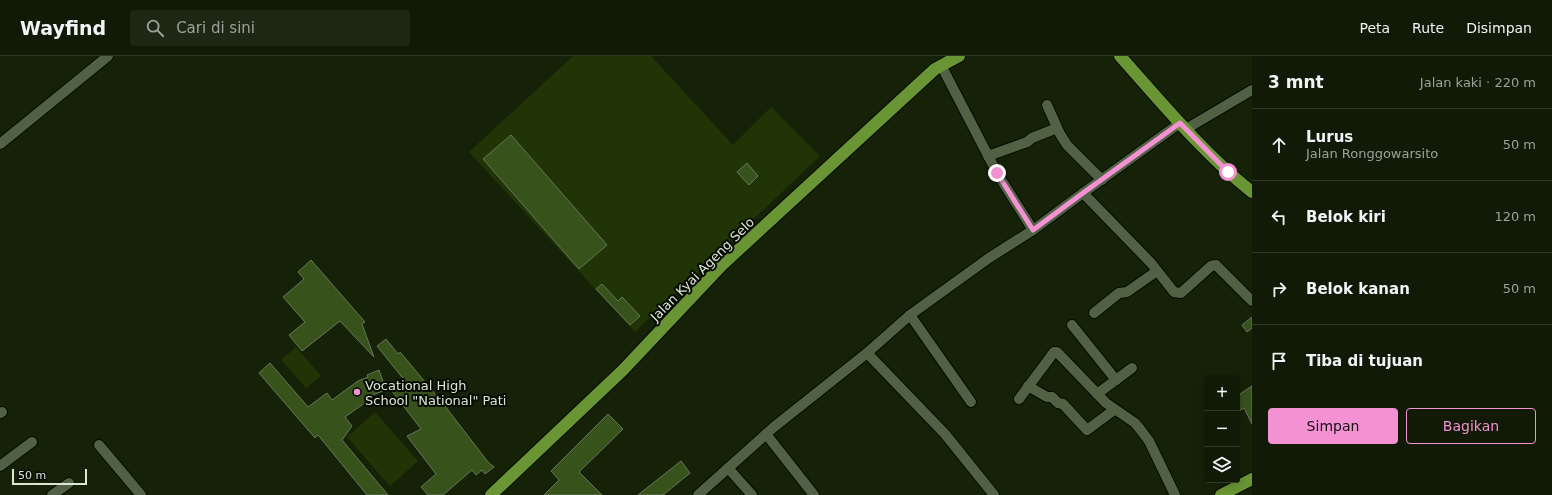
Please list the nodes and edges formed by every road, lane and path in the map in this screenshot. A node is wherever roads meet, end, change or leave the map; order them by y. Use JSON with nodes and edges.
{"nodes":[{"id":1,"x":108,"y":56,"type":"edge"},
{"id":2,"x":958,"y":56,"type":"edge"},
{"id":3,"x":1120,"y":56,"type":"edge"},
{"id":4,"x":941,"y":65,"type":"junction"},
{"id":5,"x":1252,"y":91,"type":"edge"},
{"id":6,"x":1047,"y":105,"type":"dead end"},
{"id":7,"x":1183,"y":126,"type":"junction"},
{"id":8,"x":1057,"y":128,"type":"junction"},
{"id":9,"x":0,"y":144,"type":"edge"},
{"id":10,"x":988,"y":156,"type":"junction"},
{"id":11,"x":1102,"y":180,"type":"junction"},
{"id":12,"x":1252,"y":192,"type":"edge"},
{"id":13,"x":1083,"y":193,"type":"junction"},
{"id":14,"x":1033,"y":230,"type":"junction"},
{"id":15,"x":1158,"y":271,"type":"junction"},
{"id":16,"x":1252,"y":301,"type":"edge"},
{"id":17,"x":1094,"y":313,"type":"dead end"},
{"id":18,"x":910,"y":315,"type":"junction"},
{"id":19,"x":1072,"y":325,"type":"dead end"},
{"id":20,"x":867,"y":353,"type":"junction"},
{"id":21,"x":1132,"y":368,"type":"dead end"},
{"id":22,"x":1116,"y":380,"type":"junction"},
{"id":23,"x":1028,"y":386,"type":"junction"},
{"id":24,"x":1098,"y":394,"type":"junction"},
{"id":25,"x":1019,"y":399,"type":"dead end"},
{"id":26,"x":971,"y":402,"type":"dead end"},
{"id":27,"x":1114,"y":410,"type":"junction"},
{"id":28,"x":766,"y":434,"type":"junction"},
{"id":29,"x":32,"y":442,"type":"dead end"},
{"id":30,"x":99,"y":445,"type":"dead end"},
{"id":31,"x":0,"y":466,"type":"edge"},
{"id":32,"x":728,"y":468,"type":"junction"},
{"id":33,"x":1252,"y":479,"type":"edge"},
{"id":34,"x":69,"y":483,"type":"dead end"},
{"id":35,"x":52,"y":495,"type":"edge"},
{"id":36,"x":141,"y":495,"type":"edge"},
{"id":37,"x":491,"y":495,"type":"edge"},
{"id":38,"x":698,"y":495,"type":"edge"},
{"id":39,"x":752,"y":495,"type":"edge"},
{"id":40,"x":814,"y":495,"type":"edge"},
{"id":41,"x":994,"y":495,"type":"edge"},
{"id":42,"x":1175,"y":495,"type":"edge"},
{"id":43,"x":1221,"y":495,"type":"edge"}],
"edges":[{"from":1,"to":9,"type":"street"},
{"from":2,"to":4,"type":"main road","name":"Jalan Kyai Ageng Selo"},
{"from":3,"to":7,"type":"main road"},
{"from":4,"to":10,"type":"street"},
{"from":4,"to":37,"type":"main road","name":"Jalan Kyai Ageng Selo"},
{"from":5,"to":7,"type":"street"},
{"from":6,"to":8,"type":"street"},
{"from":7,"to":11,"type":"street"},
{"from":7,"to":12,"type":"main road"},
{"from":8,"to":10,"type":"street"},
{"from":8,"to":11,"type":"street"},
{"from":10,"to":14,"type":"street"},
{"from":11,"to":13,"type":"street"},
{"from":13,"to":14,"type":"street"},
{"from":13,"to":15,"type":"street"},
{"from":14,"to":18,"type":"street"},
{"from":15,"to":16,"type":"street"},
{"from":15,"to":17,"type":"street"},
{"from":18,"to":20,"type":"street"},
{"from":18,"to":26,"type":"street"},
{"from":19,"to":22,"type":"street"},
{"from":20,"to":28,"type":"street"},
{"from":20,"to":41,"type":"street"},
{"from":21,"to":22,"type":"street"},
{"from":22,"to":24,"type":"street"},
{"from":23,"to":24,"type":"street"},
{"from":23,"to":25,"type":"street"},
{"from":23,"to":27,"type":"street"},
{"from":24,"to":27,"type":"street"},
{"from":27,"to":42,"type":"street"},
{"from":28,"to":32,"type":"street"},
{"from":28,"to":40,"type":"street"},
{"from":29,"to":31,"type":"street"},
{"from":30,"to":36,"type":"street"},
{"from":32,"to":38,"type":"street"},
{"from":32,"to":39,"type":"street"},
{"from":33,"to":43,"type":"main road"},
{"from":34,"to":35,"type":"street"}]}
